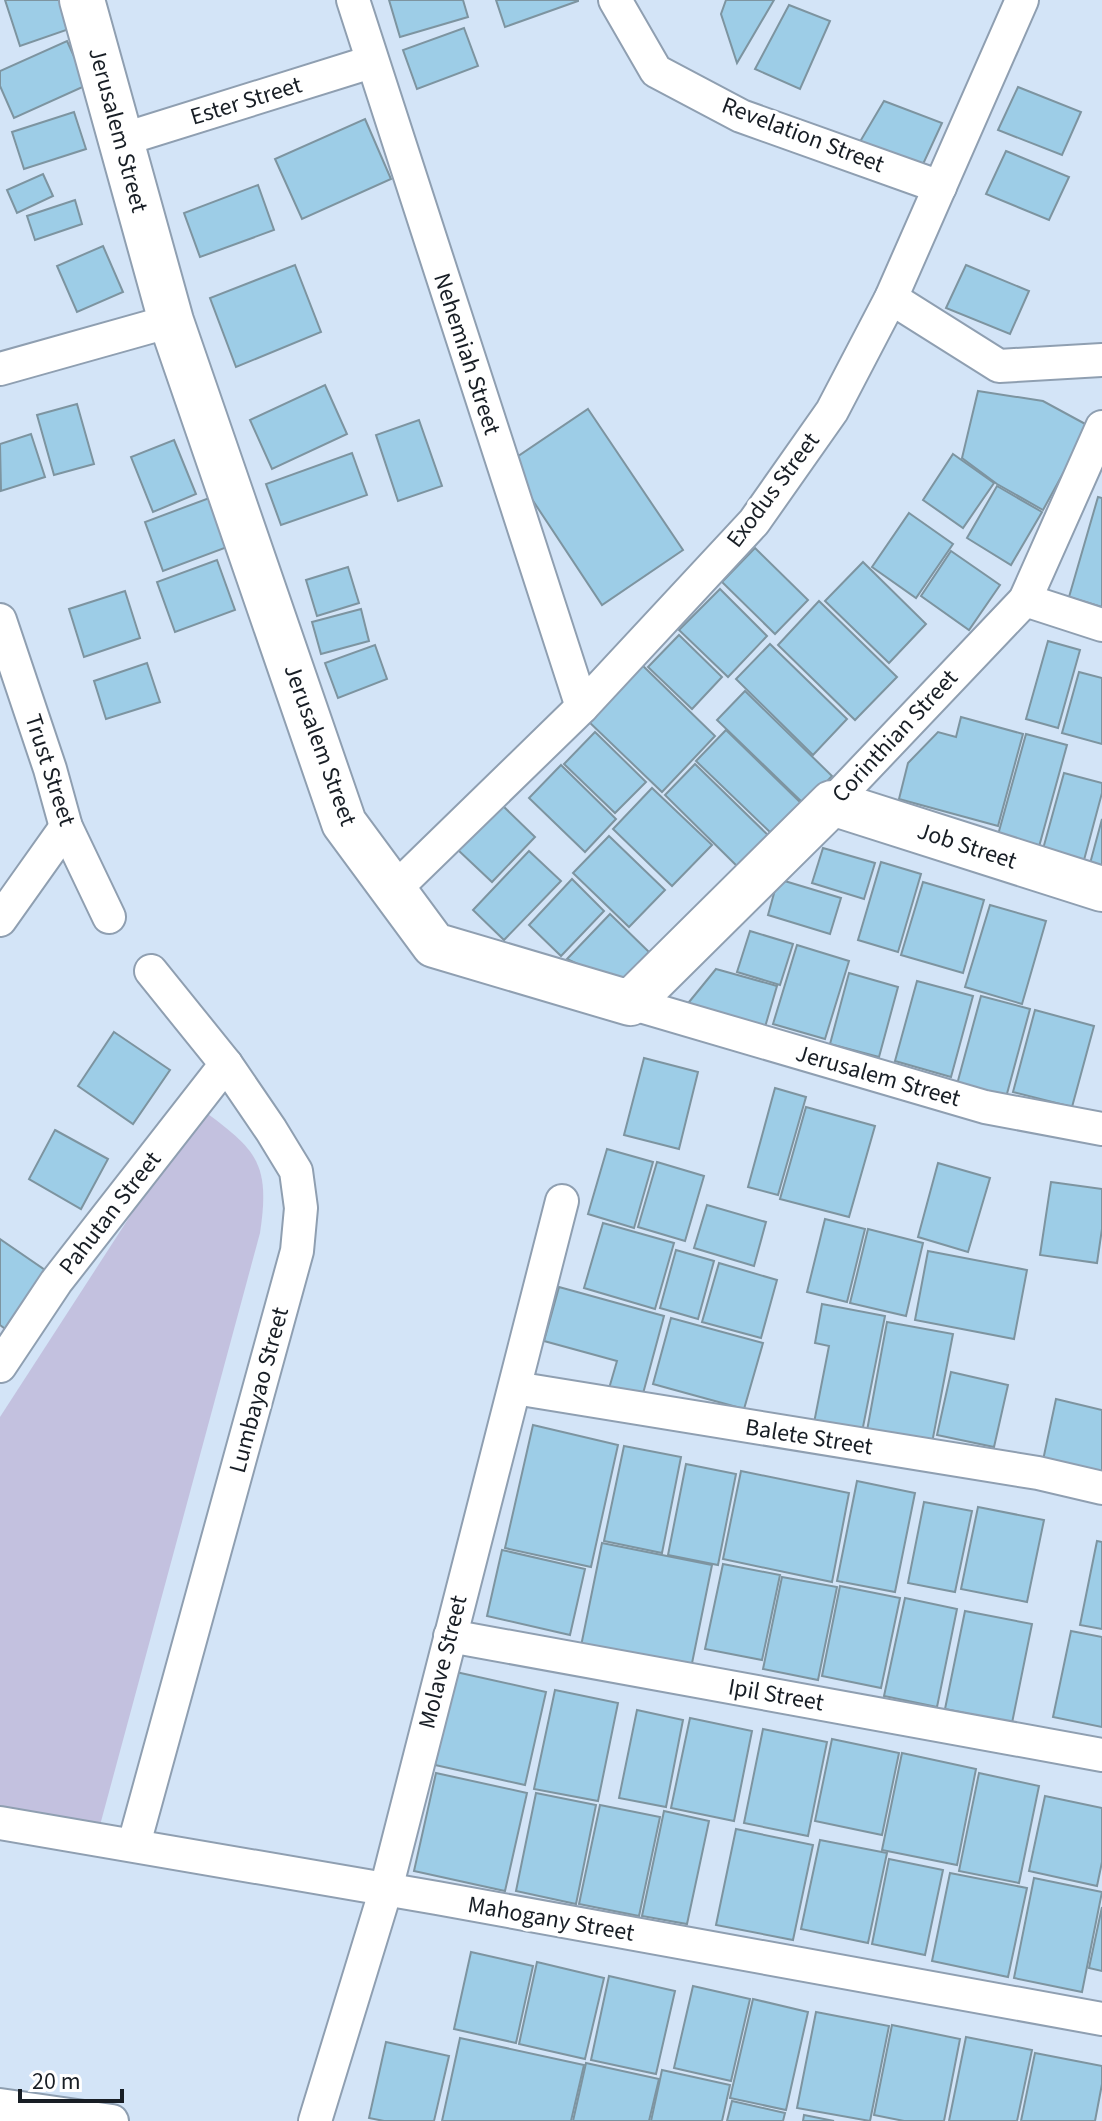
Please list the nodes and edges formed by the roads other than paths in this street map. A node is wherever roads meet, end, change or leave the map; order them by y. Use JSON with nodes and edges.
{"nodes":[{"id":1,"x":82,"y":0,"type":"edge"},
{"id":2,"x":353,"y":0,"type":"edge"},
{"id":3,"x":615,"y":0,"type":"edge"},
{"id":4,"x":1022,"y":0,"type":"edge"},
{"id":5,"x":371,"y":62,"type":"junction"},
{"id":6,"x":121,"y":140,"type":"junction"},
{"id":7,"x":940,"y":187,"type":"junction"},
{"id":8,"x":891,"y":298,"type":"junction"},
{"id":9,"x":171,"y":321,"type":"junction"},
{"id":10,"x":1102,"y":360,"type":"edge"},
{"id":11,"x":0,"y":369,"type":"edge"},
{"id":12,"x":1102,"y":427,"type":"edge"},
{"id":13,"x":1025,"y":600,"type":"junction"},
{"id":14,"x":0,"y":620,"type":"edge"},
{"id":15,"x":1102,"y":625,"type":"edge"},
{"id":16,"x":582,"y":707,"type":"junction"},
{"id":17,"x":832,"y":803,"type":"junction"},
{"id":18,"x":66,"y":827,"type":"junction"},
{"id":19,"x":395,"y":889,"type":"junction"},
{"id":20,"x":1102,"y":889,"type":"edge"},
{"id":21,"x":109,"y":917,"type":"dead end"},
{"id":22,"x":0,"y":920,"type":"edge"},
{"id":23,"x":151,"y":971,"type":"dead end"},
{"id":24,"x":630,"y":1003,"type":"junction"},
{"id":25,"x":226,"y":1064,"type":"junction"},
{"id":26,"x":1102,"y":1129,"type":"edge"},
{"id":27,"x":562,"y":1201,"type":"dead end"},
{"id":28,"x":0,"y":1366,"type":"edge"},
{"id":29,"x":515,"y":1388,"type":"junction"},
{"id":30,"x":1102,"y":1488,"type":"edge"},
{"id":31,"x":450,"y":1636,"type":"junction"},
{"id":32,"x":1102,"y":1755,"type":"edge"},
{"id":33,"x":0,"y":1823,"type":"edge"},
{"id":34,"x":134,"y":1844,"type":"junction"},
{"id":35,"x":386,"y":1889,"type":"junction"},
{"id":36,"x":1102,"y":2019,"type":"edge"},
{"id":37,"x":0,"y":2105,"type":"edge"},
{"id":38,"x":33,"y":2116,"type":"edge"},
{"id":39,"x":112,"y":2121,"type":"edge"},
{"id":40,"x":315,"y":2121,"type":"edge"}],
"edges":[{"from":1,"to":6,"type":"street","name":"Jerusalem Street"},
{"from":2,"to":5,"type":"street","name":"Nehemiah Street"},
{"from":3,"to":7,"type":"street","name":"Revelation Street"},
{"from":4,"to":7,"type":"street","name":"Exodus Street"},
{"from":5,"to":6,"type":"street","name":"Ester Street"},
{"from":5,"to":16,"type":"street","name":"Nehemiah Street"},
{"from":6,"to":9,"type":"street","name":"Jerusalem Street"},
{"from":7,"to":8,"type":"street","name":"Exodus Street"},
{"from":8,"to":10,"type":"street"},
{"from":8,"to":16,"type":"street","name":"Exodus Street"},
{"from":9,"to":11,"type":"street"},
{"from":9,"to":19,"type":"street","name":"Jerusalem Street"},
{"from":12,"to":13,"type":"street","name":"Corinthian Street"},
{"from":13,"to":15,"type":"street"},
{"from":13,"to":17,"type":"street","name":"Corinthian Street"},
{"from":14,"to":18,"type":"street","name":"Trust Street"},
{"from":16,"to":19,"type":"street","name":"Exodus Street"},
{"from":17,"to":20,"type":"street","name":"Job Street"},
{"from":17,"to":24,"type":"street","name":"Corinthian Street"},
{"from":18,"to":21,"type":"street","name":"Trust Street"},
{"from":18,"to":22,"type":"street"},
{"from":19,"to":24,"type":"street","name":"Jerusalem Street"},
{"from":23,"to":25,"type":"street","name":"Lumbayao Street"},
{"from":24,"to":26,"type":"street","name":"Jerusalem Street"},
{"from":25,"to":28,"type":"street","name":"Pahutan Street"},
{"from":25,"to":34,"type":"street","name":"Lumbayao Street"},
{"from":27,"to":29,"type":"street","name":"Molave Street"},
{"from":29,"to":30,"type":"street","name":"Balete Street"},
{"from":29,"to":31,"type":"street","name":"Molave Street"},
{"from":31,"to":32,"type":"street","name":"Ipil Street"},
{"from":31,"to":35,"type":"street","name":"Molave Street"},
{"from":33,"to":34,"type":"street","name":"Mahogany Street"},
{"from":34,"to":35,"type":"street","name":"Mahogany Street"},
{"from":35,"to":36,"type":"street","name":"Mahogany Street"},
{"from":35,"to":40,"type":"street","name":"Molave Street"},
{"from":37,"to":38,"type":"street"},
{"from":38,"to":39,"type":"street"}]}
